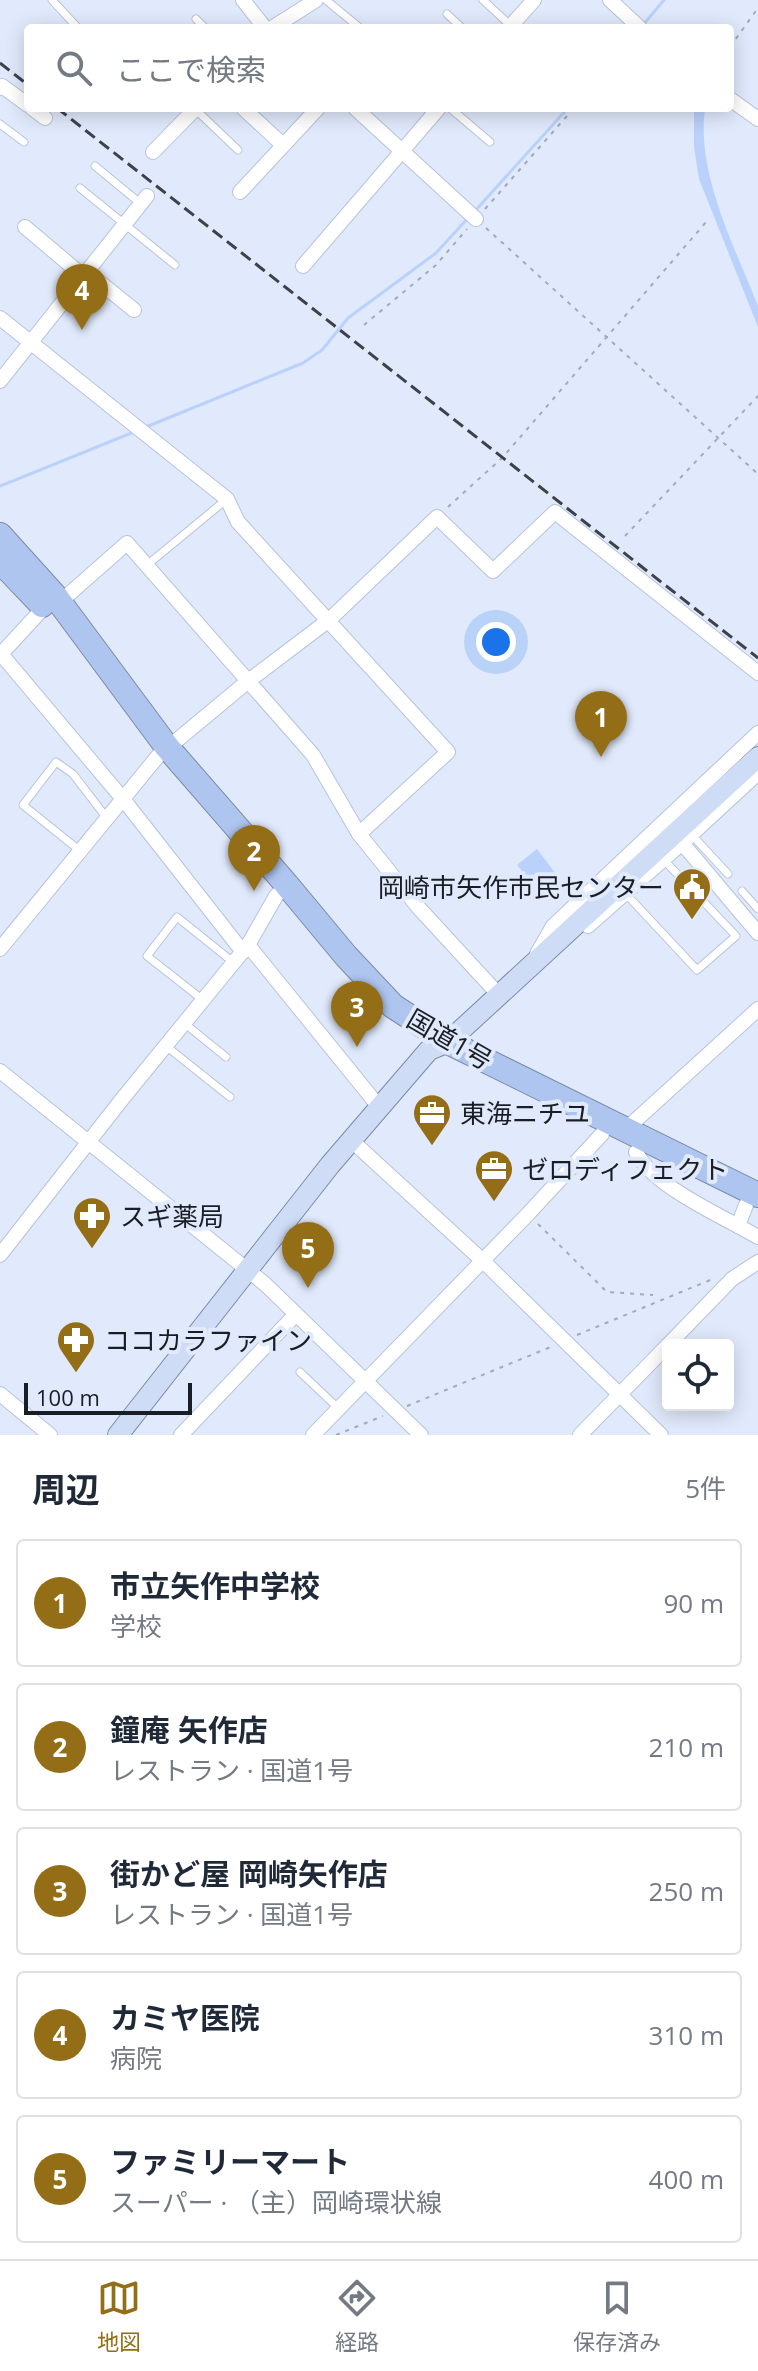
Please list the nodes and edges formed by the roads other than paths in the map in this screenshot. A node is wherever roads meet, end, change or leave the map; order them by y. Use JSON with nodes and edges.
{"nodes":[{"id":1,"x":52,"y":0,"type":"edge"},
{"id":2,"x":243,"y":0,"type":"edge"},
{"id":3,"x":316,"y":0,"type":"edge"},
{"id":4,"x":326,"y":0,"type":"edge"},
{"id":5,"x":483,"y":0,"type":"edge"},
{"id":6,"x":534,"y":0,"type":"edge"},
{"id":7,"x":610,"y":0,"type":"edge"},
{"id":8,"x":447,"y":14,"type":"dead end"},
{"id":9,"x":196,"y":19,"type":"dead end"},
{"id":10,"x":74,"y":24,"type":"edge"},
{"id":11,"x":201,"y":24,"type":"edge"},
{"id":12,"x":262,"y":24,"type":"edge"},
{"id":13,"x":278,"y":24,"type":"edge"},
{"id":14,"x":355,"y":24,"type":"edge"},
{"id":15,"x":458,"y":24,"type":"edge"},
{"id":16,"x":507,"y":24,"type":"edge"},
{"id":17,"x":513,"y":24,"type":"edge"},
{"id":18,"x":636,"y":24,"type":"edge"},
{"id":19,"x":0,"y":88,"type":"edge"},
{"id":20,"x":24,"y":102,"type":"edge"},
{"id":21,"x":734,"y":102,"type":"edge"},
{"id":22,"x":38,"y":112,"type":"edge"},
{"id":23,"x":191,"y":112,"type":"edge"},
{"id":24,"x":199,"y":112,"type":"edge"},
{"id":25,"x":247,"y":112,"type":"edge"},
{"id":26,"x":314,"y":112,"type":"edge"},
{"id":27,"x":359,"y":112,"type":"edge"},
{"id":28,"x":436,"y":112,"type":"edge"},
{"id":29,"x":455,"y":112,"type":"edge"},
{"id":30,"x":45,"y":118,"type":"dead end"},
{"id":31,"x":758,"y":119,"type":"edge"},
{"id":32,"x":0,"y":124,"type":"edge"},
{"id":33,"x":24,"y":142,"type":"dead end"},
{"id":34,"x":490,"y":142,"type":"dead end"},
{"id":35,"x":283,"y":145,"type":"junction"},
{"id":36,"x":238,"y":150,"type":"dead end"},
{"id":37,"x":153,"y":152,"type":"dead end"},
{"id":38,"x":401,"y":152,"type":"junction"},
{"id":39,"x":95,"y":166,"type":"dead end"},
{"id":40,"x":80,"y":188,"type":"dead end"},
{"id":41,"x":240,"y":192,"type":"dead end"},
{"id":42,"x":144,"y":200,"type":"joint"},
{"id":43,"x":476,"y":219,"type":"road end"},
{"id":44,"x":124,"y":225,"type":"junction"},
{"id":45,"x":25,"y":227,"type":"dead end"},
{"id":46,"x":175,"y":265,"type":"dead end"},
{"id":47,"x":303,"y":266,"type":"dead end"},
{"id":48,"x":85,"y":274,"type":"junction"},
{"id":49,"x":134,"y":310,"type":"dead end"},
{"id":50,"x":0,"y":318,"type":"edge"},
{"id":51,"x":32,"y":343,"type":"junction"},
{"id":52,"x":0,"y":381,"type":"edge"},
{"id":53,"x":227,"y":499,"type":"junction"},
{"id":54,"x":0,"y":535,"type":"edge"},
{"id":55,"x":0,"y":561,"type":"edge"},
{"id":56,"x":147,"y":565,"type":"junction"},
{"id":57,"x":53,"y":602,"type":"junction"},
{"id":58,"x":329,"y":620,"type":"junction"},
{"id":59,"x":0,"y":654,"type":"edge"},
{"id":60,"x":758,"y":673,"type":"edge"},
{"id":61,"x":247,"y":682,"type":"junction"},
{"id":62,"x":758,"y":733,"type":"edge"},
{"id":63,"x":162,"y":752,"type":"junction"},
{"id":64,"x":758,"y":757,"type":"edge"},
{"id":65,"x":758,"y":773,"type":"edge"},
{"id":66,"x":123,"y":799,"type":"junction"},
{"id":67,"x":107,"y":819,"type":"junction"},
{"id":68,"x":359,"y":834,"type":"junction"},
{"id":69,"x":686,"y":838,"type":"junction"},
{"id":70,"x":79,"y":850,"type":"junction"},
{"id":71,"x":663,"y":859,"type":"junction"},
{"id":72,"x":728,"y":874,"type":"dead end"},
{"id":73,"x":282,"y":890,"type":"junction"},
{"id":74,"x":742,"y":891,"type":"dead end"},
{"id":75,"x":626,"y":894,"type":"junction"},
{"id":76,"x":758,"y":909,"type":"edge"},
{"id":77,"x":758,"y":933,"type":"edge"},
{"id":78,"x":0,"y":949,"type":"edge"},
{"id":79,"x":241,"y":953,"type":"junction"},
{"id":80,"x":526,"y":971,"type":"junction"},
{"id":81,"x":499,"y":995,"type":"junction"},
{"id":82,"x":203,"y":1000,"type":"junction"},
{"id":83,"x":758,"y":1009,"type":"edge"},
{"id":84,"x":184,"y":1023,"type":"junction"},
{"id":85,"x":166,"y":1046,"type":"junction"},
{"id":86,"x":438,"y":1046,"type":"junction"},
{"id":87,"x":226,"y":1057,"type":"dead end"},
{"id":88,"x":0,"y":1071,"type":"edge"},
{"id":89,"x":230,"y":1097,"type":"dead end"},
{"id":90,"x":380,"y":1108,"type":"junction"},
{"id":91,"x":621,"y":1139,"type":"junction"},
{"id":92,"x":351,"y":1140,"type":"junction"},
{"id":93,"x":90,"y":1143,"type":"junction"},
{"id":94,"x":750,"y":1209,"type":"edge"},
{"id":95,"x":758,"y":1237,"type":"edge"},
{"id":96,"x":0,"y":1255,"type":"edge"},
{"id":97,"x":483,"y":1261,"type":"junction"},
{"id":98,"x":758,"y":1262,"type":"edge"},
{"id":99,"x":248,"y":1271,"type":"junction"},
{"id":100,"x":295,"y":1315,"type":"junction"},
{"id":101,"x":674,"y":1339,"type":"edge"},
{"id":102,"x":662,"y":1351,"type":"edge"},
{"id":103,"x":300,"y":1372,"type":"dead end"},
{"id":104,"x":365,"y":1382,"type":"junction"},
{"id":105,"x":0,"y":1394,"type":"edge"},
{"id":106,"x":620,"y":1395,"type":"junction"},
{"id":107,"x":339,"y":1409,"type":"junction"},
{"id":108,"x":50,"y":1435,"type":"edge"},
{"id":109,"x":118,"y":1435,"type":"edge"},
{"id":110,"x":181,"y":1435,"type":"edge"},
{"id":111,"x":313,"y":1435,"type":"edge"},
{"id":112,"x":421,"y":1435,"type":"edge"},
{"id":113,"x":580,"y":1435,"type":"edge"},
{"id":114,"x":661,"y":1435,"type":"edge"}],
"edges":[{"from":1,"to":10,"type":"lane"},
{"from":2,"to":12,"type":"street"},
{"from":3,"to":13,"type":"street"},
{"from":4,"to":14,"type":"lane"},
{"from":5,"to":16,"type":"lane"},
{"from":6,"to":17,"type":"street"},
{"from":7,"to":18,"type":"street"},
{"from":8,"to":15,"type":"lane"},
{"from":9,"to":11,"type":"lane"},
{"from":19,"to":20,"type":"street"},
{"from":21,"to":31,"type":"street"},
{"from":22,"to":30,"type":"street"},
{"from":23,"to":37,"type":"street"},
{"from":24,"to":36,"type":"lane"},
{"from":25,"to":35,"type":"street"},
{"from":26,"to":35,"type":"street"},
{"from":27,"to":38,"type":"street"},
{"from":28,"to":38,"type":"street"},
{"from":29,"to":34,"type":"lane"},
{"from":32,"to":33,"type":"lane"},
{"from":35,"to":41,"type":"street"},
{"from":38,"to":43,"type":"street"},
{"from":38,"to":47,"type":"street"},
{"from":39,"to":42,"type":"lane"},
{"from":40,"to":44,"type":"lane"},
{"from":42,"to":44,"type":"street"},
{"from":44,"to":46,"type":"lane"},
{"from":44,"to":48,"type":"street"},
{"from":45,"to":48,"type":"street"},
{"from":48,"to":49,"type":"street"},
{"from":48,"to":51,"type":"street"},
{"from":50,"to":51,"type":"street"},
{"from":51,"to":52,"type":"street"},
{"from":51,"to":53,"type":"street"},
{"from":53,"to":56,"type":"lane"},
{"from":53,"to":58,"type":"street"},
{"from":54,"to":57,"type":"highway","name":"国道1号"},
{"from":55,"to":57,"type":"highway","name":"国道1号"},
{"from":56,"to":57,"type":"street"},
{"from":56,"to":61,"type":"street"},
{"from":57,"to":59,"type":"street"},
{"from":57,"to":63,"type":"highway","name":"国道1号"},
{"from":58,"to":60,"type":"street"},
{"from":58,"to":61,"type":"street"},
{"from":58,"to":68,"type":"street"},
{"from":59,"to":66,"type":"street"},
{"from":61,"to":63,"type":"street"},
{"from":61,"to":68,"type":"street"},
{"from":62,"to":80,"type":"street"},
{"from":63,"to":66,"type":"street"},
{"from":63,"to":73,"type":"highway","name":"国道1号"},
{"from":64,"to":80,"type":"main road"},
{"from":65,"to":69,"type":"street"},
{"from":66,"to":67,"type":"street"},
{"from":66,"to":79,"type":"street"},
{"from":67,"to":70,"type":"street"},
{"from":67,"to":70,"type":"lane"},
{"from":68,"to":81,"type":"street"},
{"from":69,"to":71,"type":"street"},
{"from":69,"to":72,"type":"lane"},
{"from":69,"to":77,"type":"street"},
{"from":70,"to":78,"type":"street"},
{"from":71,"to":75,"type":"street"},
{"from":71,"to":75,"type":"lane"},
{"from":73,"to":79,"type":"street"},
{"from":73,"to":86,"type":"highway","name":"国道1号"},
{"from":74,"to":76,"type":"lane"},
{"from":75,"to":80,"type":"street"},
{"from":79,"to":82,"type":"street"},
{"from":79,"to":82,"type":"lane"},
{"from":79,"to":90,"type":"street"},
{"from":80,"to":81,"type":"main road"},
{"from":81,"to":86,"type":"main road"},
{"from":82,"to":84,"type":"street"},
{"from":83,"to":91,"type":"street"},
{"from":84,"to":85,"type":"street"},
{"from":84,"to":87,"type":"lane"},
{"from":85,"to":89,"type":"lane"},
{"from":85,"to":93,"type":"street"},
{"from":86,"to":90,"type":"main road"},
{"from":86,"to":91,"type":"highway","name":"国道1号"},
{"from":88,"to":93,"type":"street"},
{"from":90,"to":92,"type":"main road"},
{"from":91,"to":94,"type":"highway","name":"国道1号"},
{"from":91,"to":97,"type":"street"},
{"from":92,"to":97,"type":"street"},
{"from":92,"to":99,"type":"main road"},
{"from":93,"to":96,"type":"street"},
{"from":93,"to":99,"type":"street"},
{"from":94,"to":95,"type":"street"},
{"from":97,"to":104,"type":"street"},
{"from":97,"to":106,"type":"street"},
{"from":98,"to":101,"type":"street"},
{"from":99,"to":100,"type":"street"},
{"from":99,"to":109,"type":"main road"},
{"from":100,"to":104,"type":"street"},
{"from":100,"to":110,"type":"street"},
{"from":102,"to":106,"type":"street"},
{"from":103,"to":107,"type":"lane"},
{"from":104,"to":107,"type":"street"},
{"from":104,"to":112,"type":"street"},
{"from":105,"to":108,"type":"street"},
{"from":106,"to":113,"type":"street"},
{"from":106,"to":114,"type":"street"},
{"from":107,"to":111,"type":"street"}]}
